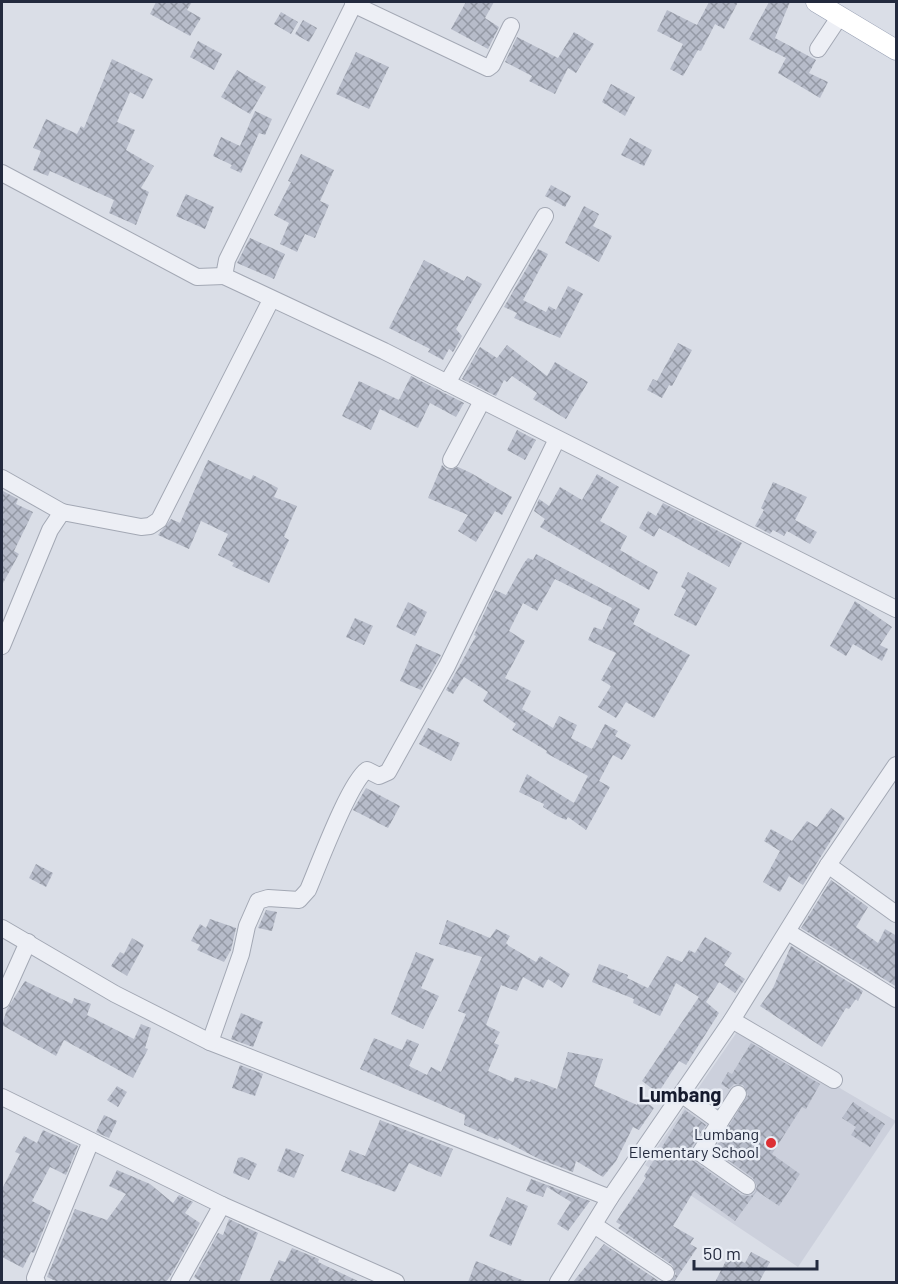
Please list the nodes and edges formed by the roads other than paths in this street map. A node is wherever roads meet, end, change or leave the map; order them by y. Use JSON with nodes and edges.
{"nodes":[{"id":1,"x":816,"y":2,"type":"edge"},
{"id":2,"x":354,"y":3,"type":"edge"},
{"id":3,"x":840,"y":16,"type":"junction"},
{"id":4,"x":511,"y":26,"type":"dead end"},
{"id":5,"x":818,"y":50,"type":"dead end"},
{"id":6,"x":897,"y":50,"type":"edge"},
{"id":7,"x":2,"y":173,"type":"edge"},
{"id":8,"x":545,"y":216,"type":"dead end"},
{"id":9,"x":224,"y":276,"type":"junction"},
{"id":10,"x":271,"y":300,"type":"junction"},
{"id":11,"x":447,"y":383,"type":"junction"},
{"id":12,"x":482,"y":401,"type":"junction"},
{"id":13,"x":557,"y":439,"type":"junction"},
{"id":14,"x":452,"y":460,"type":"dead end"},
{"id":15,"x":2,"y":478,"type":"edge"},
{"id":16,"x":62,"y":512,"type":"junction"},
{"id":17,"x":897,"y":609,"type":"edge"},
{"id":18,"x":2,"y":646,"type":"edge"},
{"id":19,"x":897,"y":765,"type":"edge"},
{"id":20,"x":828,"y":865,"type":"junction"},
{"id":21,"x":897,"y":914,"type":"edge"},
{"id":22,"x":2,"y":928,"type":"edge"},
{"id":23,"x":788,"y":932,"type":"junction"},
{"id":24,"x":28,"y":942,"type":"junction"},
{"id":25,"x":897,"y":999,"type":"edge"},
{"id":26,"x":2,"y":1000,"type":"edge"},
{"id":27,"x":732,"y":1020,"type":"junction"},
{"id":28,"x":210,"y":1042,"type":"junction"},
{"id":29,"x":834,"y":1080,"type":"dead end"},
{"id":30,"x":681,"y":1094,"type":"junction"},
{"id":31,"x":738,"y":1094,"type":"dead end"},
{"id":32,"x":2,"y":1097,"type":"edge"},
{"id":33,"x":720,"y":1122,"type":"junction"},
{"id":34,"x":90,"y":1141,"type":"junction"},
{"id":35,"x":747,"y":1186,"type":"dead end"},
{"id":36,"x":610,"y":1198,"type":"junction"},
{"id":37,"x":222,"y":1205,"type":"junction"},
{"id":38,"x":594,"y":1225,"type":"junction"},
{"id":39,"x":666,"y":1273,"type":"dead end"},
{"id":40,"x":37,"y":1282,"type":"edge"},
{"id":41,"x":179,"y":1282,"type":"edge"},
{"id":42,"x":396,"y":1282,"type":"edge"},
{"id":43,"x":558,"y":1282,"type":"edge"}],
"edges":[{"from":1,"to":3,"type":"main road"},
{"from":2,"to":4,"type":"street"},
{"from":2,"to":9,"type":"street"},
{"from":3,"to":5,"type":"street"},
{"from":3,"to":6,"type":"main road"},
{"from":7,"to":9,"type":"street"},
{"from":8,"to":11,"type":"street"},
{"from":9,"to":10,"type":"street"},
{"from":10,"to":11,"type":"street"},
{"from":10,"to":16,"type":"street"},
{"from":11,"to":12,"type":"street"},
{"from":12,"to":13,"type":"street"},
{"from":12,"to":14,"type":"street"},
{"from":13,"to":17,"type":"street"},
{"from":13,"to":28,"type":"street"},
{"from":15,"to":16,"type":"street"},
{"from":16,"to":18,"type":"street"},
{"from":19,"to":20,"type":"street"},
{"from":20,"to":21,"type":"street"},
{"from":20,"to":23,"type":"street"},
{"from":22,"to":24,"type":"street"},
{"from":23,"to":25,"type":"street"},
{"from":23,"to":27,"type":"street"},
{"from":24,"to":26,"type":"street"},
{"from":24,"to":28,"type":"street"},
{"from":27,"to":29,"type":"street"},
{"from":27,"to":30,"type":"street"},
{"from":28,"to":36,"type":"street"},
{"from":30,"to":33,"type":"street"},
{"from":30,"to":36,"type":"street"},
{"from":31,"to":33,"type":"street"},
{"from":32,"to":34,"type":"street"},
{"from":33,"to":35,"type":"street"},
{"from":34,"to":37,"type":"street"},
{"from":34,"to":40,"type":"street"},
{"from":36,"to":38,"type":"street"},
{"from":37,"to":41,"type":"street"},
{"from":37,"to":42,"type":"street"},
{"from":38,"to":39,"type":"street"},
{"from":38,"to":43,"type":"street"}]}
